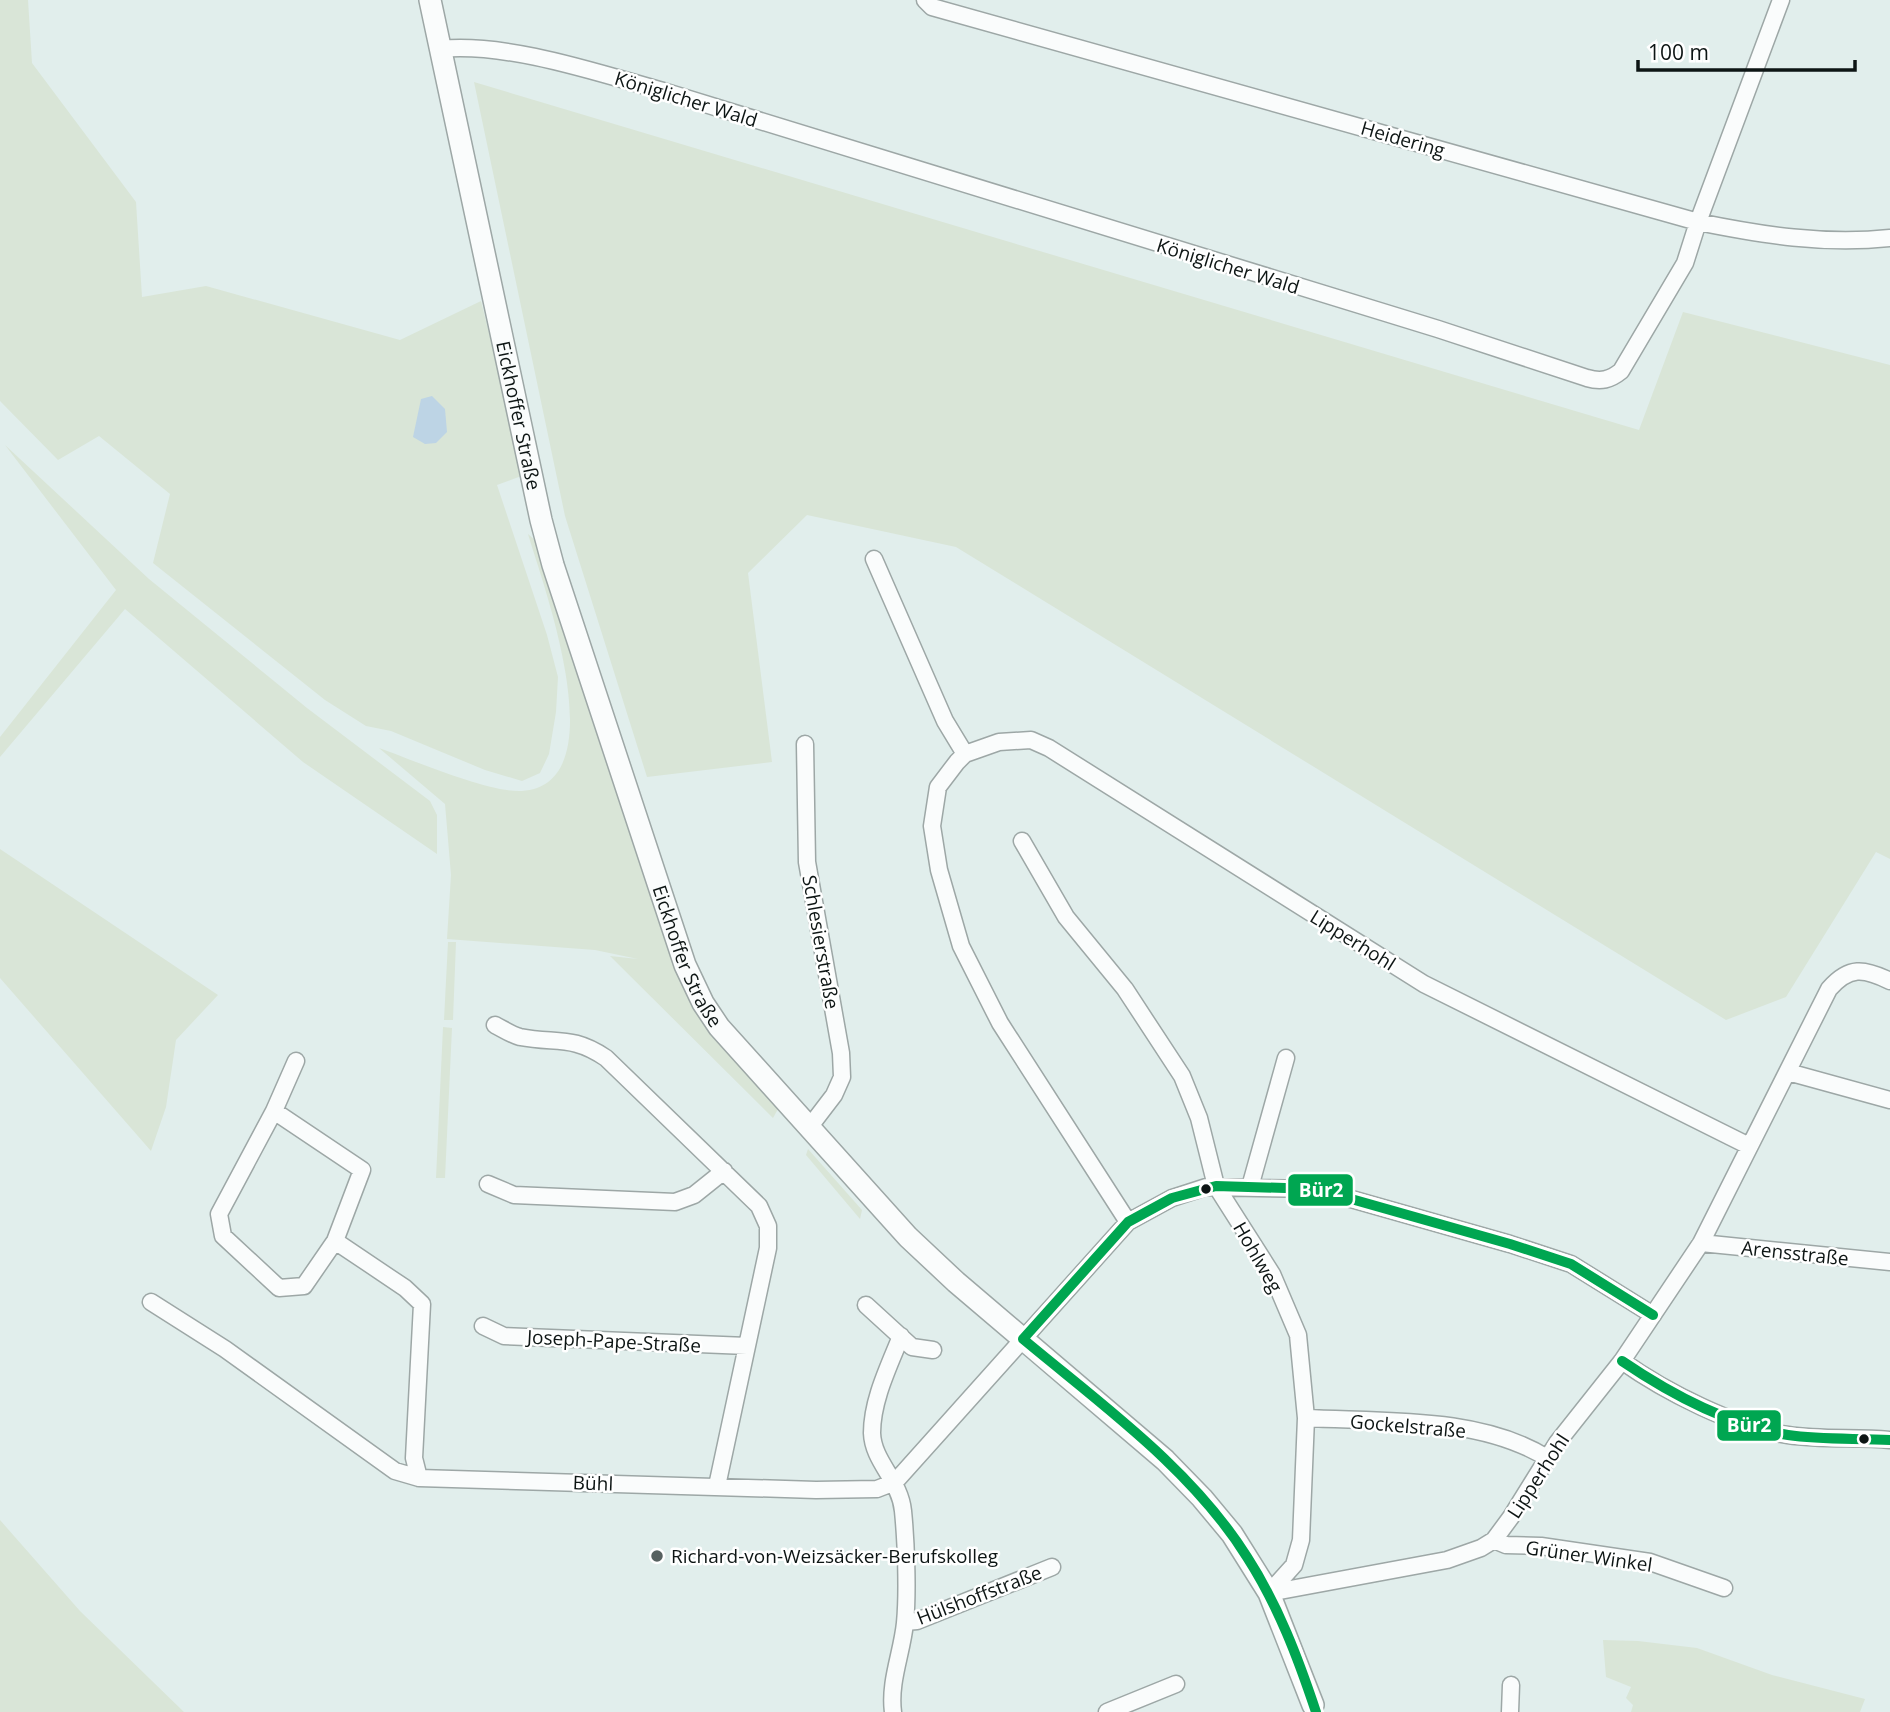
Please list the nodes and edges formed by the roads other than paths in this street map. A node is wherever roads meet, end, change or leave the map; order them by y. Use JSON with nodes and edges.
{"nodes":[{"id":1,"x":430,"y":0,"type":"edge"},
{"id":2,"x":925,"y":0,"type":"edge"},
{"id":3,"x":1781,"y":0,"type":"edge"},
{"id":4,"x":440,"y":50,"type":"junction"},
{"id":5,"x":1698,"y":222,"type":"junction"},
{"id":6,"x":1890,"y":239,"type":"edge"},
{"id":7,"x":874,"y":559,"type":"dead end"},
{"id":8,"x":805,"y":744,"type":"dead end"},
{"id":9,"x":965,"y":754,"type":"junction"},
{"id":10,"x":1022,"y":841,"type":"dead end"},
{"id":11,"x":1890,"y":981,"type":"edge"},
{"id":12,"x":495,"y":1025,"type":"dead end"},
{"id":13,"x":1286,"y":1058,"type":"dead end"},
{"id":14,"x":296,"y":1061,"type":"dead end"},
{"id":15,"x":1788,"y":1072,"type":"junction"},
{"id":16,"x":1890,"y":1100,"type":"edge"},
{"id":17,"x":274,"y":1111,"type":"junction"},
{"id":18,"x":808,"y":1129,"type":"junction"},
{"id":19,"x":1749,"y":1146,"type":"junction"},
{"id":20,"x":724,"y":1171,"type":"junction"},
{"id":21,"x":488,"y":1184,"type":"dead end"},
{"id":22,"x":1216,"y":1186,"type":"junction"},
{"id":23,"x":1250,"y":1187,"type":"junction"},
{"id":24,"x":1128,"y":1222,"type":"junction"},
{"id":25,"x":335,"y":1241,"type":"junction"},
{"id":26,"x":1701,"y":1243,"type":"junction"},
{"id":27,"x":1890,"y":1262,"type":"edge"},
{"id":28,"x":151,"y":1302,"type":"dead end"},
{"id":29,"x":866,"y":1306,"type":"dead end"},
{"id":30,"x":1653,"y":1315,"type":"junction"},
{"id":31,"x":483,"y":1326,"type":"dead end"},
{"id":32,"x":901,"y":1336,"type":"junction"},
{"id":33,"x":1023,"y":1339,"type":"junction"},
{"id":34,"x":747,"y":1346,"type":"junction"},
{"id":35,"x":933,"y":1350,"type":"dead end"},
{"id":36,"x":1622,"y":1360,"type":"junction"},
{"id":37,"x":1306,"y":1418,"type":"junction"},
{"id":38,"x":1890,"y":1440,"type":"edge"},
{"id":39,"x":1547,"y":1458,"type":"junction"},
{"id":40,"x":419,"y":1478,"type":"junction"},
{"id":41,"x":895,"y":1482,"type":"junction"},
{"id":42,"x":717,"y":1486,"type":"junction"},
{"id":43,"x":1494,"y":1540,"type":"junction"},
{"id":44,"x":1052,"y":1567,"type":"dead end"},
{"id":45,"x":1724,"y":1588,"type":"dead end"},
{"id":46,"x":1269,"y":1593,"type":"junction"},
{"id":47,"x":905,"y":1622,"type":"junction"},
{"id":48,"x":1176,"y":1684,"type":"dead end"},
{"id":49,"x":1511,"y":1685,"type":"dead end"},
{"id":50,"x":1313,"y":1704,"type":"dead end"},
{"id":51,"x":893,"y":1712,"type":"edge"},
{"id":52,"x":1107,"y":1712,"type":"edge"},
{"id":53,"x":1510,"y":1712,"type":"edge"}],
"edges":[{"from":1,"to":4,"type":"main road","name":"Eickhoffer Straße"},
{"from":2,"to":5,"type":"street","name":"Heidering"},
{"from":3,"to":5,"type":"street","name":"Königlicher Wald"},
{"from":4,"to":5,"type":"street","name":"Königlicher Wald"},
{"from":4,"to":18,"type":"main road","name":"Eickhoffer Straße"},
{"from":5,"to":6,"type":"street","name":"Heidering"},
{"from":7,"to":9,"type":"street"},
{"from":8,"to":18,"type":"street","name":"Schlesierstraße"},
{"from":9,"to":19,"type":"street","name":"Lipperhohl"},
{"from":9,"to":24,"type":"street"},
{"from":10,"to":22,"type":"street","name":"Hohlweg"},
{"from":11,"to":15,"type":"street","name":"Lipperhohl"},
{"from":12,"to":20,"type":"street"},
{"from":13,"to":23,"type":"street"},
{"from":14,"to":17,"type":"street"},
{"from":15,"to":16,"type":"street"},
{"from":15,"to":19,"type":"street","name":"Lipperhohl"},
{"from":17,"to":25,"type":"street"},
{"from":17,"to":25,"type":"street"},
{"from":18,"to":33,"type":"main road","name":"Eickhoffer Straße"},
{"from":19,"to":26,"type":"street","name":"Lipperhohl"},
{"from":20,"to":21,"type":"street"},
{"from":20,"to":34,"type":"street"},
{"from":22,"to":23,"type":"street"},
{"from":22,"to":24,"type":"street"},
{"from":22,"to":37,"type":"street","name":"Hohlweg"},
{"from":23,"to":30,"type":"street"},
{"from":24,"to":33,"type":"street"},
{"from":25,"to":40,"type":"street"},
{"from":26,"to":27,"type":"street","name":"Arensstraße"},
{"from":26,"to":30,"type":"street","name":"Lipperhohl"},
{"from":28,"to":40,"type":"street","name":"Bühl"},
{"from":29,"to":32,"type":"street"},
{"from":30,"to":36,"type":"street","name":"Lipperhohl"},
{"from":31,"to":34,"type":"street","name":"Joseph-Pape-Straße"},
{"from":32,"to":35,"type":"street"},
{"from":32,"to":41,"type":"street"},
{"from":33,"to":41,"type":"street"},
{"from":33,"to":46,"type":"main road","name":"Eickhoffer Straße"},
{"from":34,"to":42,"type":"street"},
{"from":36,"to":38,"type":"street"},
{"from":36,"to":39,"type":"street","name":"Lipperhohl"},
{"from":37,"to":39,"type":"street","name":"Gockelstraße"},
{"from":37,"to":46,"type":"street","name":"Hohlweg"},
{"from":39,"to":43,"type":"street","name":"Lipperhohl"},
{"from":40,"to":42,"type":"street","name":"Bühl"},
{"from":41,"to":42,"type":"street","name":"Bühl"},
{"from":41,"to":47,"type":"street"},
{"from":43,"to":45,"type":"street","name":"Grüner Winkel"},
{"from":43,"to":46,"type":"street","name":"Lipperhohl"},
{"from":44,"to":47,"type":"street","name":"Hülshoffstraße"},
{"from":46,"to":50,"type":"main road","name":"Eickhoffer Straße"},
{"from":47,"to":51,"type":"street"},
{"from":48,"to":52,"type":"street"},
{"from":49,"to":53,"type":"street"}]}
